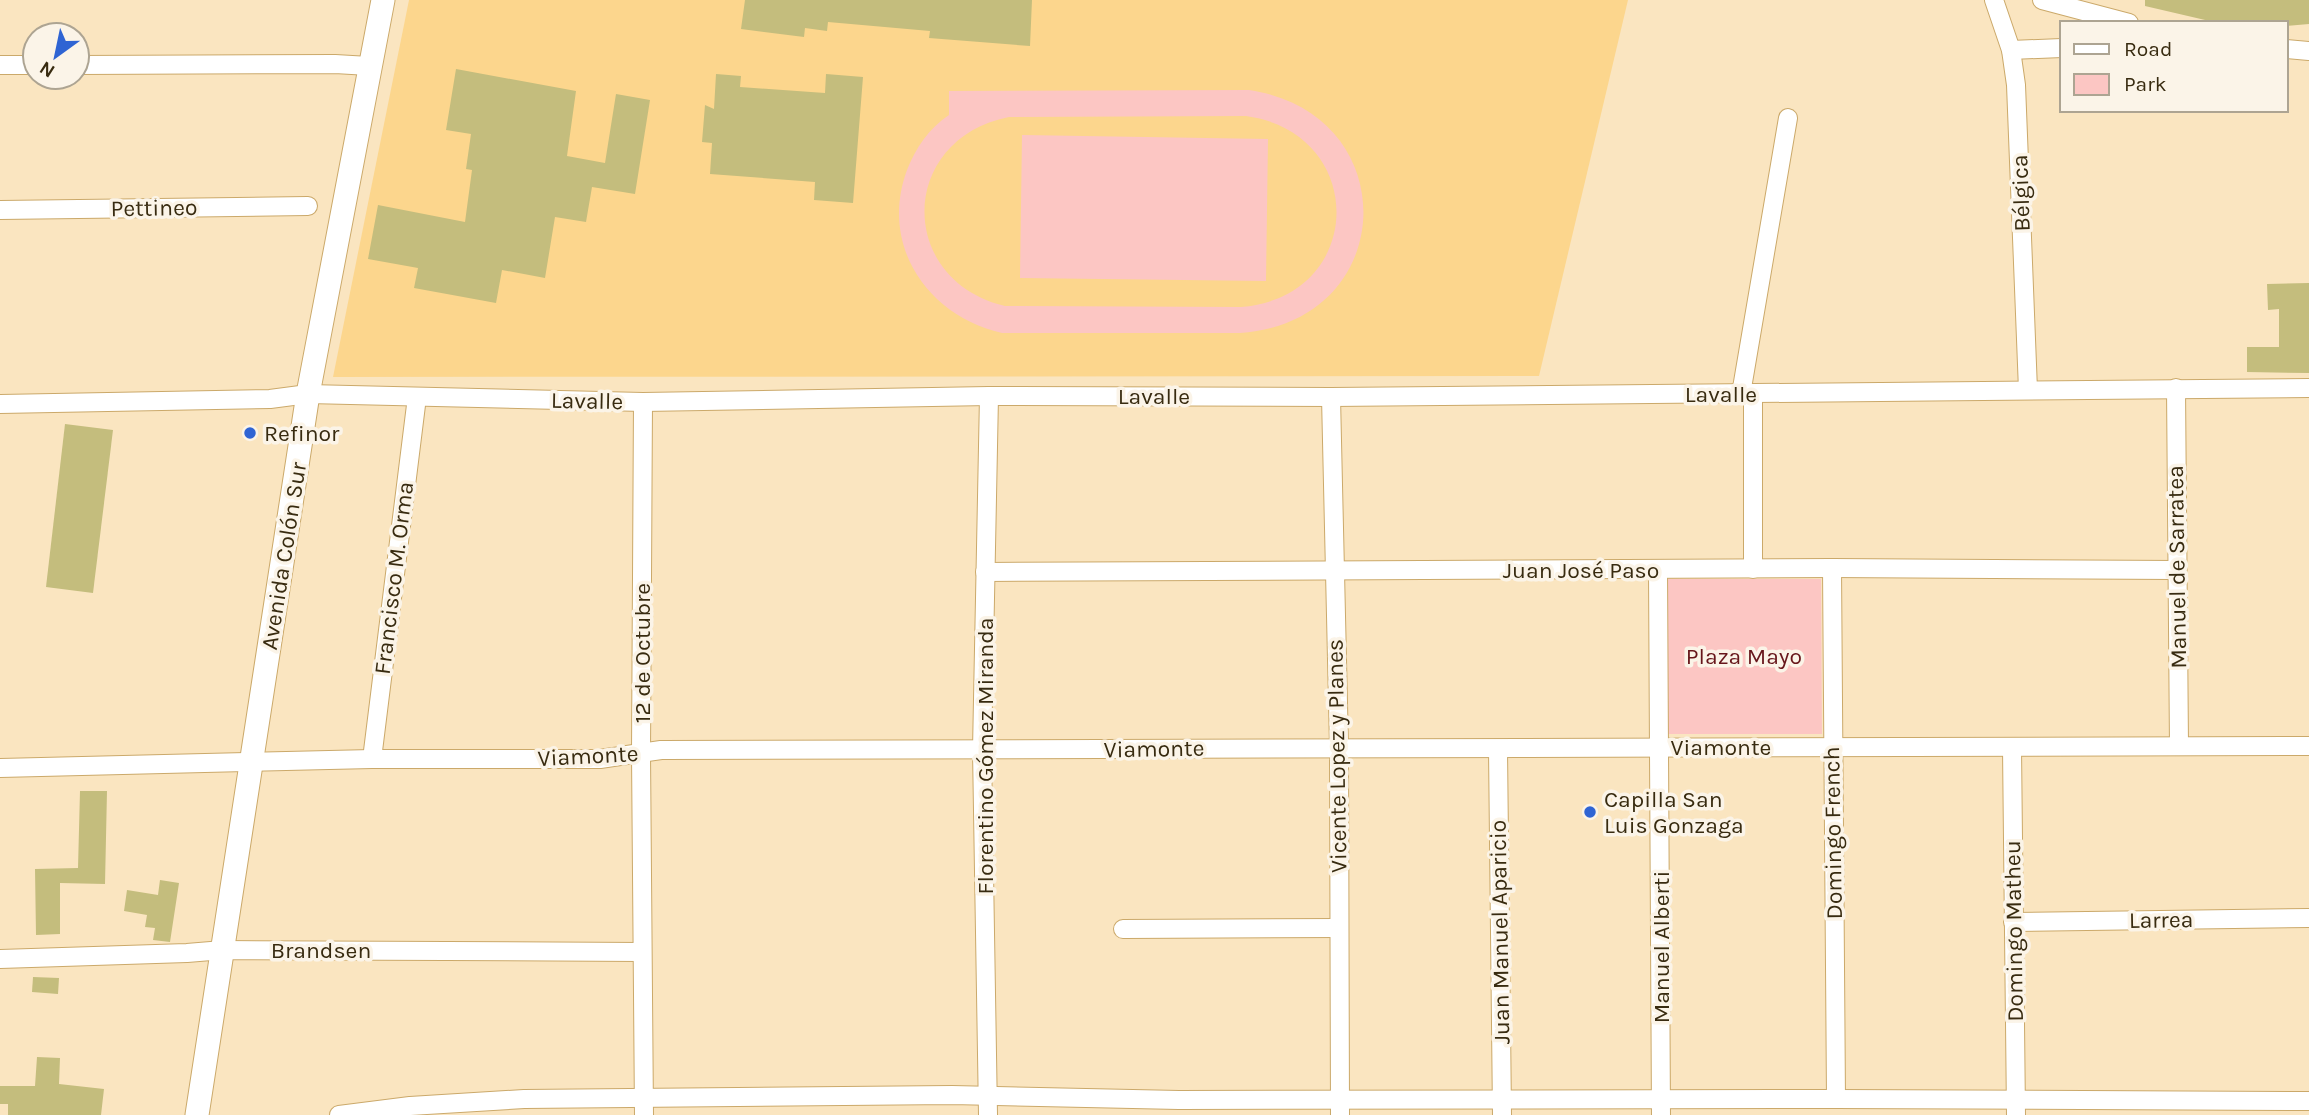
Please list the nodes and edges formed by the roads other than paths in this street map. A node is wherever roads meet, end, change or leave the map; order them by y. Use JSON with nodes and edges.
{"nodes":[{"id":1,"x":383,"y":0,"type":"edge"},
{"id":2,"x":1994,"y":0,"type":"edge"},
{"id":3,"x":2042,"y":0,"type":"edge"},
{"id":4,"x":2121,"y":21,"type":"edge"},
{"id":5,"x":2060,"y":48,"type":"edge"},
{"id":6,"x":2288,"y":49,"type":"edge"},
{"id":7,"x":2011,"y":50,"type":"junction"},
{"id":8,"x":2309,"y":51,"type":"edge"},
{"id":9,"x":0,"y":65,"type":"edge"},
{"id":10,"x":21,"y":65,"type":"edge"},
{"id":11,"x":91,"y":65,"type":"edge"},
{"id":12,"x":369,"y":66,"type":"junction"},
{"id":13,"x":1788,"y":118,"type":"dead end"},
{"id":14,"x":308,"y":206,"type":"dead end"},
{"id":15,"x":0,"y":210,"type":"edge"},
{"id":16,"x":2176,"y":388,"type":"junction"},
{"id":17,"x":2309,"y":388,"type":"edge"},
{"id":18,"x":2028,"y":390,"type":"junction"},
{"id":19,"x":308,"y":394,"type":"junction"},
{"id":20,"x":1747,"y":394,"type":"junction"},
{"id":21,"x":989,"y":396,"type":"junction"},
{"id":22,"x":416,"y":397,"type":"junction"},
{"id":23,"x":1331,"y":397,"type":"junction"},
{"id":24,"x":643,"y":402,"type":"junction"},
{"id":25,"x":0,"y":404,"type":"edge"},
{"id":26,"x":1832,"y":568,"type":"junction"},
{"id":27,"x":1753,"y":569,"type":"junction"},
{"id":28,"x":1658,"y":570,"type":"junction"},
{"id":29,"x":2177,"y":570,"type":"junction"},
{"id":30,"x":985,"y":572,"type":"junction"},
{"id":31,"x":1335,"y":572,"type":"junction"},
{"id":32,"x":2179,"y":746,"type":"junction"},
{"id":33,"x":2309,"y":746,"type":"edge"},
{"id":34,"x":1339,"y":747,"type":"junction"},
{"id":35,"x":1660,"y":747,"type":"junction"},
{"id":36,"x":1832,"y":747,"type":"junction"},
{"id":37,"x":2012,"y":748,"type":"junction"},
{"id":38,"x":1498,"y":749,"type":"junction"},
{"id":39,"x":982,"y":750,"type":"junction"},
{"id":40,"x":641,"y":754,"type":"junction"},
{"id":41,"x":372,"y":759,"type":"junction"},
{"id":42,"x":252,"y":762,"type":"junction"},
{"id":43,"x":0,"y":768,"type":"edge"},
{"id":44,"x":2309,"y":918,"type":"edge"},
{"id":45,"x":2014,"y":922,"type":"junction"},
{"id":46,"x":1123,"y":929,"type":"dead end"},
{"id":47,"x":1339,"y":929,"type":"junction"},
{"id":48,"x":223,"y":950,"type":"junction"},
{"id":49,"x":642,"y":952,"type":"junction"},
{"id":50,"x":0,"y":959,"type":"edge"},
{"id":51,"x":1836,"y":1099,"type":"junction"},
{"id":52,"x":2309,"y":1101,"type":"edge"},
{"id":53,"x":988,"y":1106,"type":"edge"},
{"id":54,"x":644,"y":1107,"type":"edge"},
{"id":55,"x":1502,"y":1107,"type":"edge"},
{"id":56,"x":1179,"y":1108,"type":"edge"},
{"id":57,"x":1340,"y":1108,"type":"edge"},
{"id":58,"x":1661,"y":1108,"type":"edge"},
{"id":59,"x":2016,"y":1108,"type":"edge"},
{"id":60,"x":197,"y":1115,"type":"edge"},
{"id":61,"x":339,"y":1115,"type":"edge"}],
"edges":[{"from":1,"to":12,"type":"main road","name":"Avenida Colón Sur"},
{"from":2,"to":7,"type":"street","name":"Bélgica"},
{"from":3,"to":4,"type":"street"},
{"from":5,"to":7,"type":"street"},
{"from":6,"to":8,"type":"street"},
{"from":7,"to":18,"type":"street","name":"Bélgica"},
{"from":9,"to":10,"type":"street"},
{"from":11,"to":12,"type":"street"},
{"from":12,"to":19,"type":"main road","name":"Avenida Colón Sur"},
{"from":13,"to":20,"type":"street"},
{"from":14,"to":15,"type":"street","name":"Pettineo"},
{"from":16,"to":17,"type":"street","name":"Lavalle"},
{"from":16,"to":18,"type":"street","name":"Lavalle"},
{"from":16,"to":29,"type":"street","name":"Manuel de Sarratea"},
{"from":18,"to":20,"type":"street","name":"Lavalle"},
{"from":19,"to":22,"type":"street","name":"Lavalle"},
{"from":19,"to":25,"type":"street","name":"Lavalle"},
{"from":19,"to":42,"type":"main road","name":"Avenida Colón Sur"},
{"from":20,"to":23,"type":"street","name":"Lavalle"},
{"from":20,"to":27,"type":"street"},
{"from":21,"to":23,"type":"street","name":"Lavalle"},
{"from":21,"to":24,"type":"street","name":"Lavalle"},
{"from":21,"to":30,"type":"street","name":"Florentino Gómez Miranda"},
{"from":22,"to":24,"type":"street","name":"Lavalle"},
{"from":22,"to":41,"type":"street","name":"Francisco M. Orma"},
{"from":23,"to":31,"type":"street","name":"Vicente Lopez y Planes"},
{"from":24,"to":40,"type":"street","name":"12 de Octubre"},
{"from":26,"to":27,"type":"street","name":"Juan José Paso"},
{"from":26,"to":29,"type":"street","name":"Juan José Paso"},
{"from":26,"to":36,"type":"street","name":"Domingo French"},
{"from":27,"to":28,"type":"street","name":"Juan José Paso"},
{"from":28,"to":31,"type":"street","name":"Juan José Paso"},
{"from":28,"to":35,"type":"street","name":"Manuel Alberti"},
{"from":29,"to":32,"type":"street","name":"Manuel de Sarratea"},
{"from":30,"to":31,"type":"street","name":"Juan José Paso"},
{"from":30,"to":39,"type":"street","name":"Florentino Gómez Miranda"},
{"from":31,"to":34,"type":"street","name":"Vicente Lopez y Planes"},
{"from":32,"to":33,"type":"street","name":"Viamonte"},
{"from":32,"to":37,"type":"street","name":"Viamonte"},
{"from":34,"to":38,"type":"street","name":"Viamonte"},
{"from":34,"to":39,"type":"street","name":"Viamonte"},
{"from":34,"to":47,"type":"street","name":"Vicente Lopez y Planes"},
{"from":35,"to":36,"type":"street","name":"Viamonte"},
{"from":35,"to":38,"type":"street","name":"Viamonte"},
{"from":35,"to":58,"type":"street","name":"Manuel Alberti"},
{"from":36,"to":37,"type":"street","name":"Viamonte"},
{"from":36,"to":51,"type":"street","name":"Domingo French"},
{"from":37,"to":45,"type":"street","name":"Domingo Matheu"},
{"from":38,"to":55,"type":"street","name":"Juan Manuel Aparicio"},
{"from":39,"to":40,"type":"street","name":"Viamonte"},
{"from":39,"to":53,"type":"street","name":"Florentino Gómez Miranda"},
{"from":40,"to":41,"type":"street","name":"Viamonte"},
{"from":40,"to":49,"type":"street","name":"12 de Octubre"},
{"from":41,"to":42,"type":"street","name":"Viamonte"},
{"from":42,"to":43,"type":"street","name":"Viamonte"},
{"from":42,"to":48,"type":"main road","name":"Avenida Colón Sur"},
{"from":44,"to":45,"type":"street","name":"Larrea"},
{"from":45,"to":59,"type":"street","name":"Domingo Matheu"},
{"from":46,"to":47,"type":"street"},
{"from":47,"to":57,"type":"street","name":"Vicente Lopez y Planes"},
{"from":48,"to":49,"type":"street","name":"Brandsen"},
{"from":48,"to":50,"type":"street","name":"Brandsen"},
{"from":48,"to":60,"type":"main road","name":"Avenida Colón Sur"},
{"from":49,"to":54,"type":"street","name":"12 de Octubre"},
{"from":51,"to":58,"type":"street"},
{"from":51,"to":59,"type":"street"},
{"from":52,"to":59,"type":"street"},
{"from":53,"to":54,"type":"street"},
{"from":53,"to":56,"type":"street"},
{"from":54,"to":61,"type":"street"},
{"from":55,"to":57,"type":"street"},
{"from":55,"to":58,"type":"street"},
{"from":56,"to":57,"type":"street"}]}
